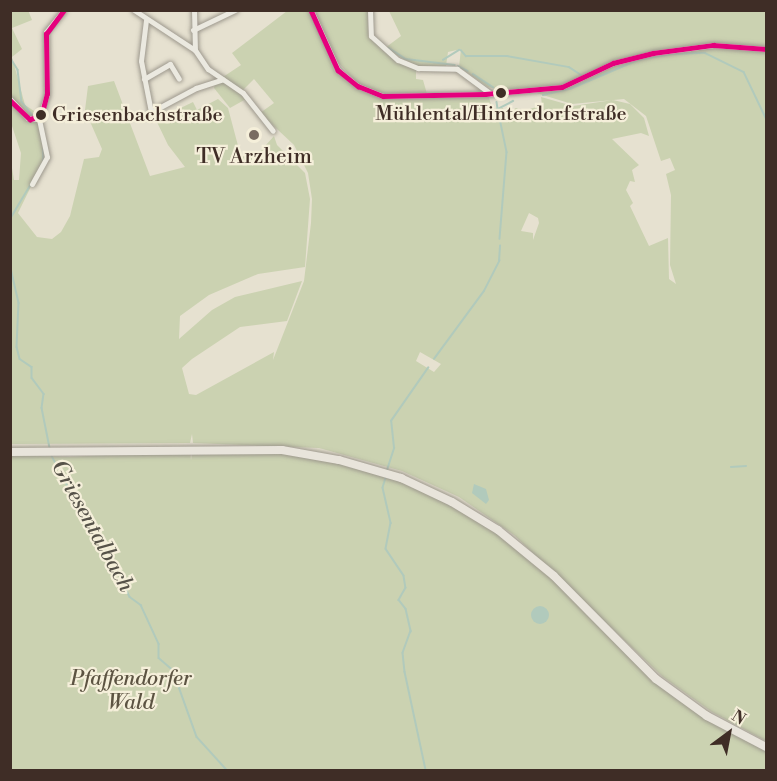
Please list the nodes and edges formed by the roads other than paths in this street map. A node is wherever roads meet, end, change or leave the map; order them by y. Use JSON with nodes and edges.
{"nodes":[{"id":1,"x":64,"y":10,"type":"edge"},
{"id":2,"x":134,"y":10,"type":"edge"},
{"id":3,"x":194,"y":10,"type":"edge"},
{"id":4,"x":235,"y":10,"type":"edge"},
{"id":5,"x":311,"y":10,"type":"edge"},
{"id":6,"x":370,"y":10,"type":"edge"},
{"id":7,"x":146,"y":20,"type":"junction"},
{"id":8,"x":193,"y":30,"type":"junction"},
{"id":9,"x":766,"y":49,"type":"edge"},
{"id":10,"x":195,"y":50,"type":"junction"},
{"id":11,"x":144,"y":79,"type":"junction"},
{"id":12,"x":179,"y":79,"type":"dead end"},
{"id":13,"x":223,"y":80,"type":"junction"},
{"id":14,"x":491,"y":94,"type":"junction"},
{"id":15,"x":10,"y":99,"type":"edge"},
{"id":16,"x":39,"y":119,"type":"junction"},
{"id":17,"x":273,"y":131,"type":"dead end"},
{"id":18,"x":32,"y":184,"type":"dead end"},
{"id":19,"x":10,"y":447,"type":"edge"},
{"id":20,"x":113,"y":451,"type":"junction"},
{"id":21,"x":10,"y":452,"type":"edge"},
{"id":22,"x":453,"y":500,"type":"junction"},
{"id":23,"x":766,"y":742,"type":"edge"},
{"id":24,"x":766,"y":747,"type":"edge"}],
"edges":[{"from":1,"to":16,"type":"street"},
{"from":2,"to":7,"type":"street"},
{"from":3,"to":8,"type":"street"},
{"from":4,"to":8,"type":"street"},
{"from":5,"to":14,"type":"street"},
{"from":6,"to":14,"type":"street"},
{"from":7,"to":10,"type":"street"},
{"from":7,"to":11,"type":"street"},
{"from":8,"to":10,"type":"street"},
{"from":9,"to":14,"type":"street"},
{"from":10,"to":13,"type":"street"},
{"from":11,"to":12,"type":"street"},
{"from":11,"to":13,"type":"street"},
{"from":13,"to":17,"type":"street"},
{"from":15,"to":16,"type":"street"},
{"from":16,"to":18,"type":"street"},
{"from":19,"to":20,"type":"highway"},
{"from":20,"to":21,"type":"highway"},
{"from":20,"to":22,"type":"highway"},
{"from":22,"to":23,"type":"highway"},
{"from":22,"to":24,"type":"highway"}]}
